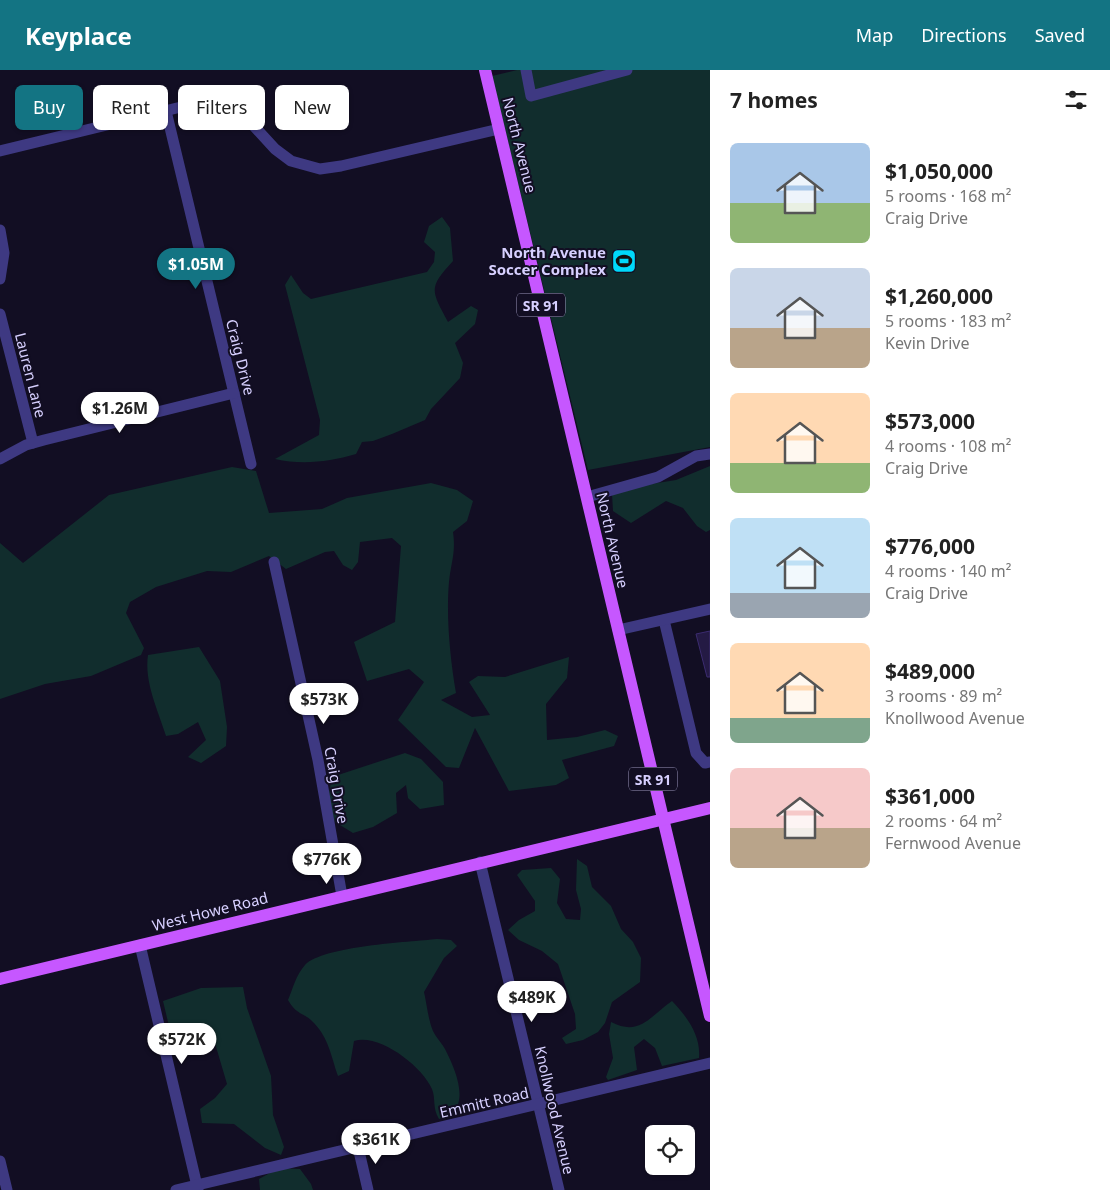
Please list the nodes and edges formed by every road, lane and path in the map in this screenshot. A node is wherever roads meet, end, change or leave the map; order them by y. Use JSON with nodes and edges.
{"nodes":[{"id":1,"x":487,"y":70,"type":"edge"},
{"id":2,"x":526,"y":70,"type":"edge"},
{"id":3,"x":627,"y":70,"type":"edge"},
{"id":4,"x":168,"y":111,"type":"edge"},
{"id":5,"x":168,"y":119,"type":"edge"},
{"id":6,"x":93,"y":129,"type":"edge"},
{"id":7,"x":499,"y":129,"type":"junction"},
{"id":8,"x":0,"y":151,"type":"edge"},
{"id":9,"x":0,"y":230,"type":"edge"},
{"id":10,"x":0,"y":279,"type":"edge"},
{"id":11,"x":0,"y":314,"type":"edge"},
{"id":12,"x":234,"y":393,"type":"junction"},
{"id":13,"x":33,"y":443,"type":"junction"},
{"id":14,"x":710,"y":454,"type":"edge"},
{"id":15,"x":0,"y":459,"type":"edge"},
{"id":16,"x":251,"y":464,"type":"dead end"},
{"id":17,"x":586,"y":497,"type":"junction"},
{"id":18,"x":274,"y":562,"type":"dead end"},
{"id":19,"x":710,"y":609,"type":"edge"},
{"id":20,"x":664,"y":620,"type":"junction"},
{"id":21,"x":618,"y":630,"type":"junction"},
{"id":22,"x":710,"y":762,"type":"edge"},
{"id":23,"x":710,"y":808,"type":"edge"},
{"id":24,"x":662,"y":820,"type":"junction"},
{"id":25,"x":480,"y":862,"type":"junction"},
{"id":26,"x":342,"y":896,"type":"junction"},
{"id":27,"x":140,"y":946,"type":"junction"},
{"id":28,"x":0,"y":979,"type":"edge"},
{"id":29,"x":710,"y":1016,"type":"edge"},
{"id":30,"x":710,"y":1063,"type":"edge"},
{"id":31,"x":539,"y":1104,"type":"junction"},
{"id":32,"x":358,"y":1147,"type":"junction"},
{"id":33,"x":0,"y":1161,"type":"edge"},
{"id":34,"x":197,"y":1188,"type":"edge"},
{"id":35,"x":7,"y":1190,"type":"edge"},
{"id":36,"x":176,"y":1190,"type":"edge"},
{"id":37,"x":368,"y":1190,"type":"edge"},
{"id":38,"x":559,"y":1190,"type":"edge"}],
"edges":[{"from":1,"to":7,"type":"main road","name":"North Avenue","number":"SR 91"},
{"from":2,"to":3,"type":"street"},
{"from":4,"to":7,"type":"street"},
{"from":5,"to":12,"type":"street","name":"Craig Drive"},
{"from":6,"to":8,"type":"street"},
{"from":7,"to":17,"type":"main road","name":"North Avenue","number":"SR 91"},
{"from":9,"to":10,"type":"street"},
{"from":11,"to":13,"type":"street","name":"Lauren Lane"},
{"from":12,"to":13,"type":"street"},
{"from":12,"to":16,"type":"street","name":"Craig Drive"},
{"from":13,"to":15,"type":"street"},
{"from":14,"to":17,"type":"street"},
{"from":17,"to":21,"type":"main road","name":"North Avenue","number":"SR 91"},
{"from":18,"to":26,"type":"street","name":"Craig Drive"},
{"from":19,"to":20,"type":"street"},
{"from":20,"to":21,"type":"street"},
{"from":20,"to":22,"type":"street"},
{"from":21,"to":24,"type":"main road","name":"North Avenue","number":"SR 91"},
{"from":23,"to":24,"type":"main road","name":"West Howe Road"},
{"from":24,"to":25,"type":"main road","name":"West Howe Road"},
{"from":24,"to":29,"type":"main road","name":"North Avenue","number":"SR 91"},
{"from":25,"to":26,"type":"main road","name":"West Howe Road"},
{"from":25,"to":31,"type":"street","name":"Knollwood Avenue"},
{"from":26,"to":27,"type":"main road","name":"West Howe Road"},
{"from":27,"to":28,"type":"main road","name":"West Howe Road"},
{"from":27,"to":34,"type":"street"},
{"from":30,"to":31,"type":"street","name":"Emmitt Road"},
{"from":31,"to":32,"type":"street","name":"Emmitt Road"},
{"from":31,"to":38,"type":"street","name":"Knollwood Avenue"},
{"from":32,"to":34,"type":"street","name":"Emmitt Road"},
{"from":32,"to":37,"type":"street"},
{"from":33,"to":35,"type":"street"},
{"from":34,"to":36,"type":"street","name":"Emmitt Road"}]}
